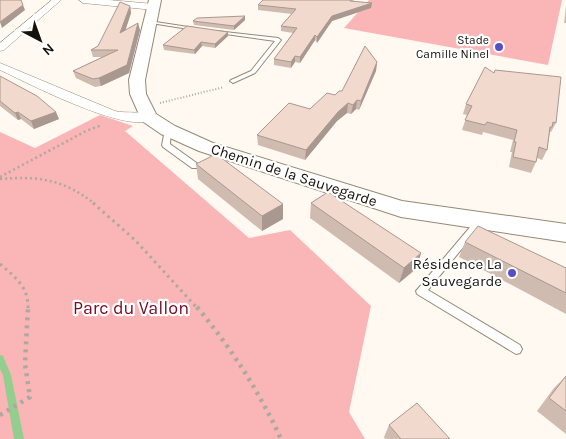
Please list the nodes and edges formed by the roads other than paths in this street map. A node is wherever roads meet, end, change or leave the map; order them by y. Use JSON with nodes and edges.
{"nodes":[{"id":1,"x":57,"y":0,"type":"edge"},
{"id":2,"x":84,"y":0,"type":"edge"},
{"id":3,"x":153,"y":10,"type":"edge"},
{"id":4,"x":0,"y":48,"type":"edge"},
{"id":5,"x":0,"y":66,"type":"edge"},
{"id":6,"x":233,"y":81,"type":"road end"},
{"id":7,"x":153,"y":110,"type":"junction"},
{"id":8,"x":168,"y":130,"type":"junction"},
{"id":9,"x":195,"y":166,"type":"edge"},
{"id":10,"x":480,"y":221,"type":"junction"},
{"id":11,"x":566,"y":233,"type":"edge"},
{"id":12,"x":516,"y":349,"type":"dead end"}],
"edges":[{"from":1,"to":4,"type":"street"},
{"from":2,"to":3,"type":"street"},
{"from":3,"to":6,"type":"lane"},
{"from":3,"to":7,"type":"street"},
{"from":5,"to":7,"type":"street"},
{"from":7,"to":8,"type":"street","name":"Chemin de la Sauvegarde"},
{"from":8,"to":9,"type":"lane"},
{"from":8,"to":10,"type":"street","name":"Chemin de la Sauvegarde"},
{"from":10,"to":11,"type":"street","name":"Chemin de la Sauvegarde"},
{"from":10,"to":12,"type":"lane"}]}
